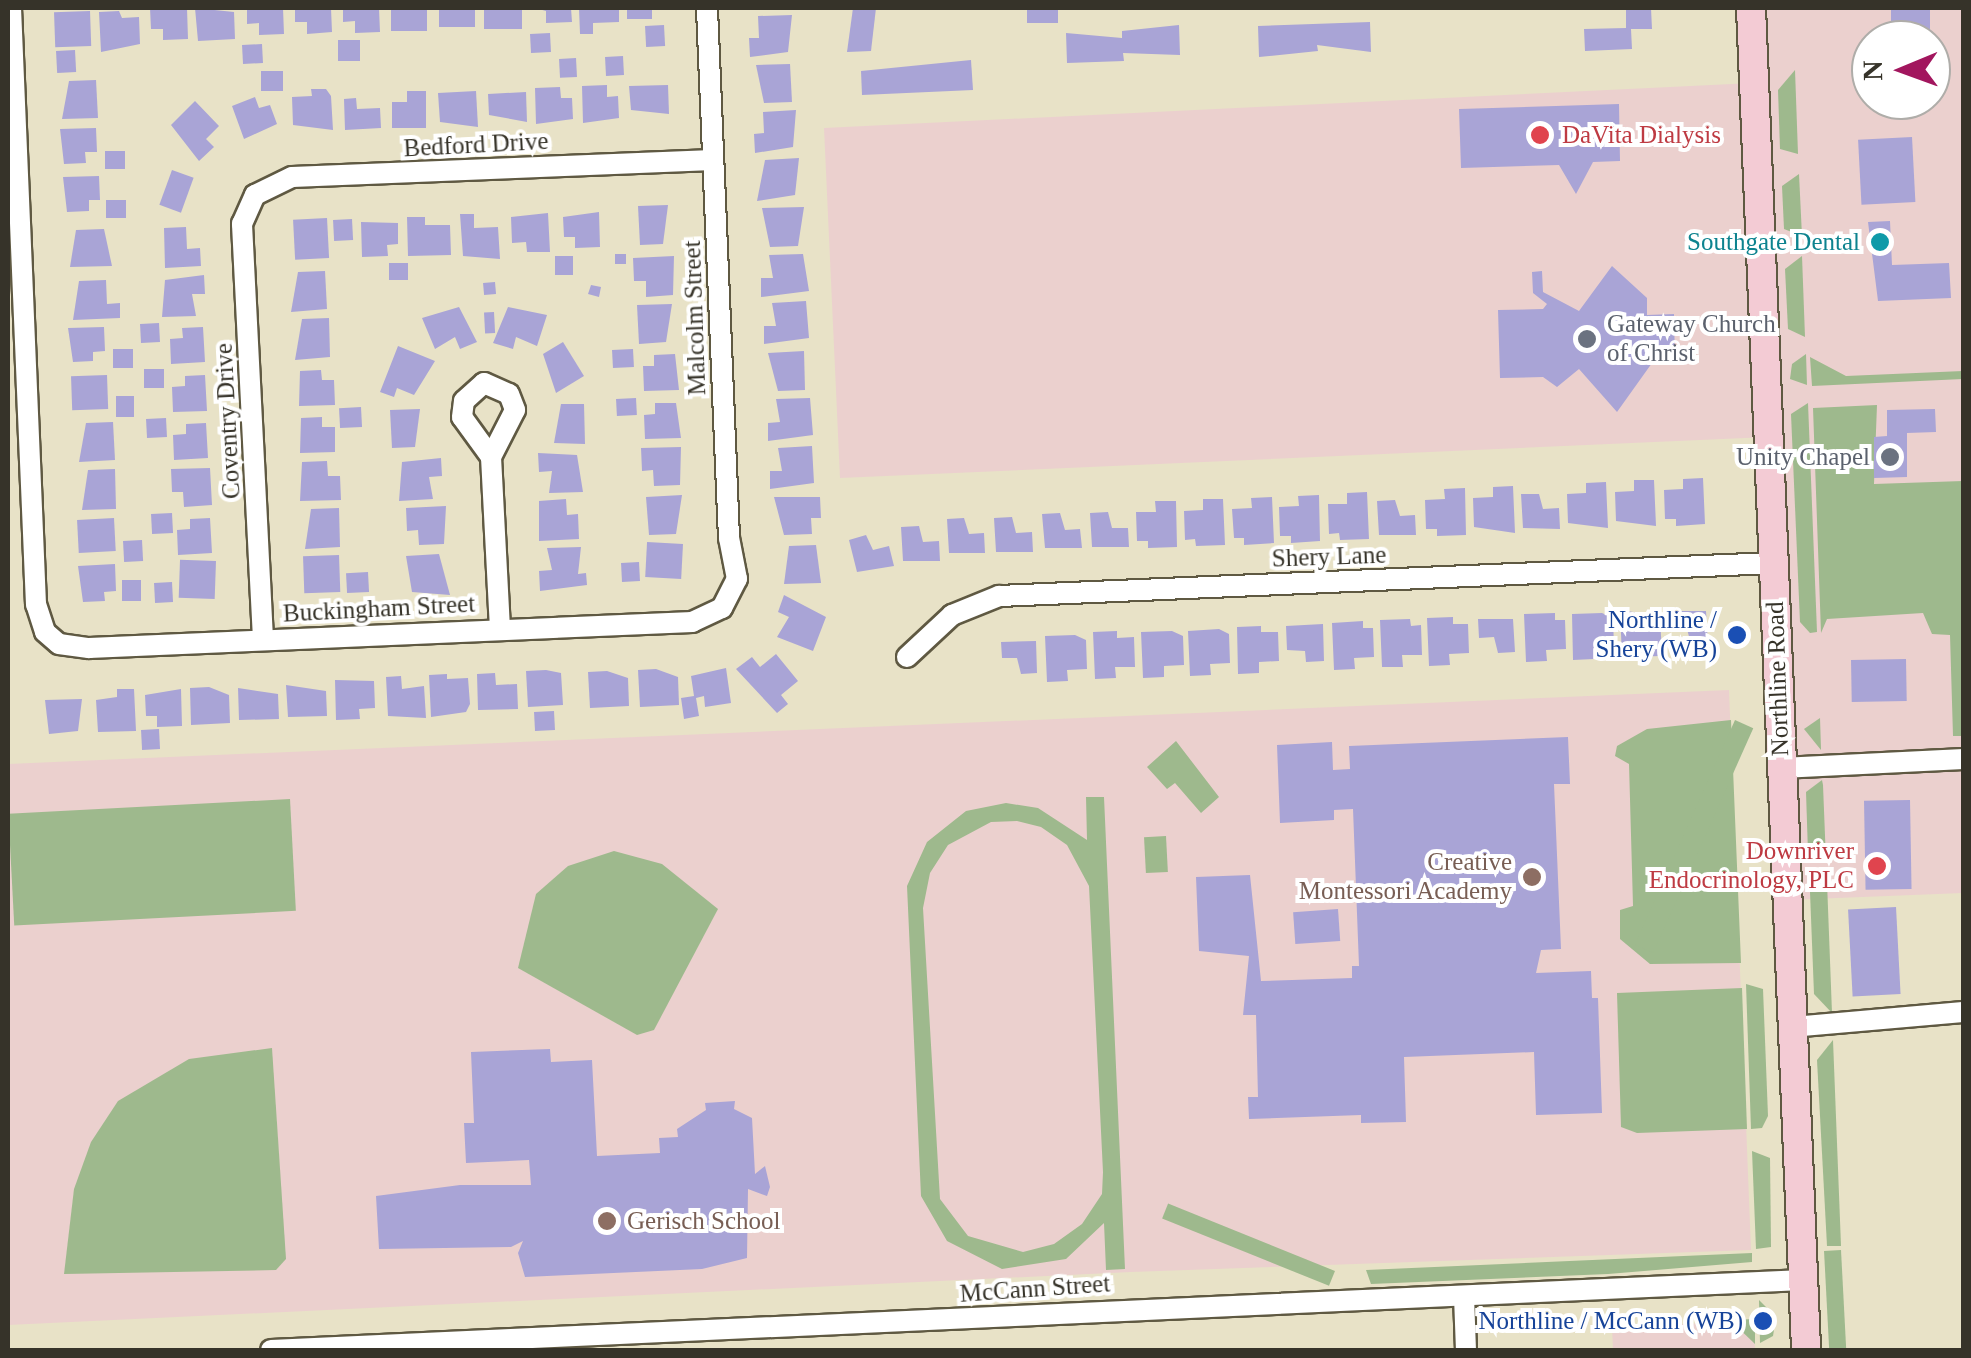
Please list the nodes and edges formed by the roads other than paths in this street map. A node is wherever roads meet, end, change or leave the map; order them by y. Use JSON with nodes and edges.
{"nodes":[{"id":1,"x":11,"y":8,"type":"edge"},
{"id":2,"x":707,"y":8,"type":"edge"},
{"id":3,"x":1751,"y":8,"type":"edge"},
{"id":4,"x":713,"y":160,"type":"junction"},
{"id":5,"x":250,"y":202,"type":"joint"},
{"id":6,"x":492,"y":457,"type":"dead end"},
{"id":7,"x":1774,"y":563,"type":"junction"},
{"id":8,"x":712,"y":616,"type":"joint"},
{"id":9,"x":500,"y":628,"type":"junction"},
{"id":10,"x":263,"y":639,"type":"junction"},
{"id":11,"x":907,"y":657,"type":"dead end"},
{"id":12,"x":1964,"y":759,"type":"edge"},
{"id":13,"x":1782,"y":768,"type":"junction"},
{"id":14,"x":1964,"y":1012,"type":"edge"},
{"id":15,"x":1792,"y":1027,"type":"junction"},
{"id":16,"x":1803,"y":1280,"type":"junction"},
{"id":17,"x":1464,"y":1296,"type":"junction"},
{"id":18,"x":390,"y":1348,"type":"edge"},
{"id":19,"x":271,"y":1350,"type":"edge"},
{"id":20,"x":1466,"y":1350,"type":"edge"},
{"id":21,"x":1806,"y":1350,"type":"edge"}],
"edges":[{"from":1,"to":10,"type":"street","name":"Buckingham Street"},
{"from":2,"to":4,"type":"street","name":"Malcolm Street"},
{"from":3,"to":7,"type":"main road","name":"Northline Road"},
{"from":4,"to":5,"type":"street","name":"Bedford Drive"},
{"from":4,"to":8,"type":"street","name":"Malcolm Street"},
{"from":5,"to":10,"type":"street","name":"Coventry Drive"},
{"from":6,"to":9,"type":"street"},
{"from":7,"to":11,"type":"street","name":"Shery Lane"},
{"from":7,"to":13,"type":"main road","name":"Northline Road"},
{"from":8,"to":9,"type":"street","name":"Buckingham Street"},
{"from":9,"to":10,"type":"street","name":"Buckingham Street"},
{"from":12,"to":13,"type":"street"},
{"from":13,"to":15,"type":"main road","name":"Northline Road"},
{"from":14,"to":15,"type":"street"},
{"from":15,"to":16,"type":"main road","name":"Northline Road"},
{"from":16,"to":17,"type":"street","name":"McCann Street"},
{"from":16,"to":21,"type":"main road","name":"Northline Road"},
{"from":17,"to":18,"type":"street","name":"McCann Street"},
{"from":17,"to":20,"type":"street"},
{"from":18,"to":19,"type":"street","name":"McCann Street"}]}
